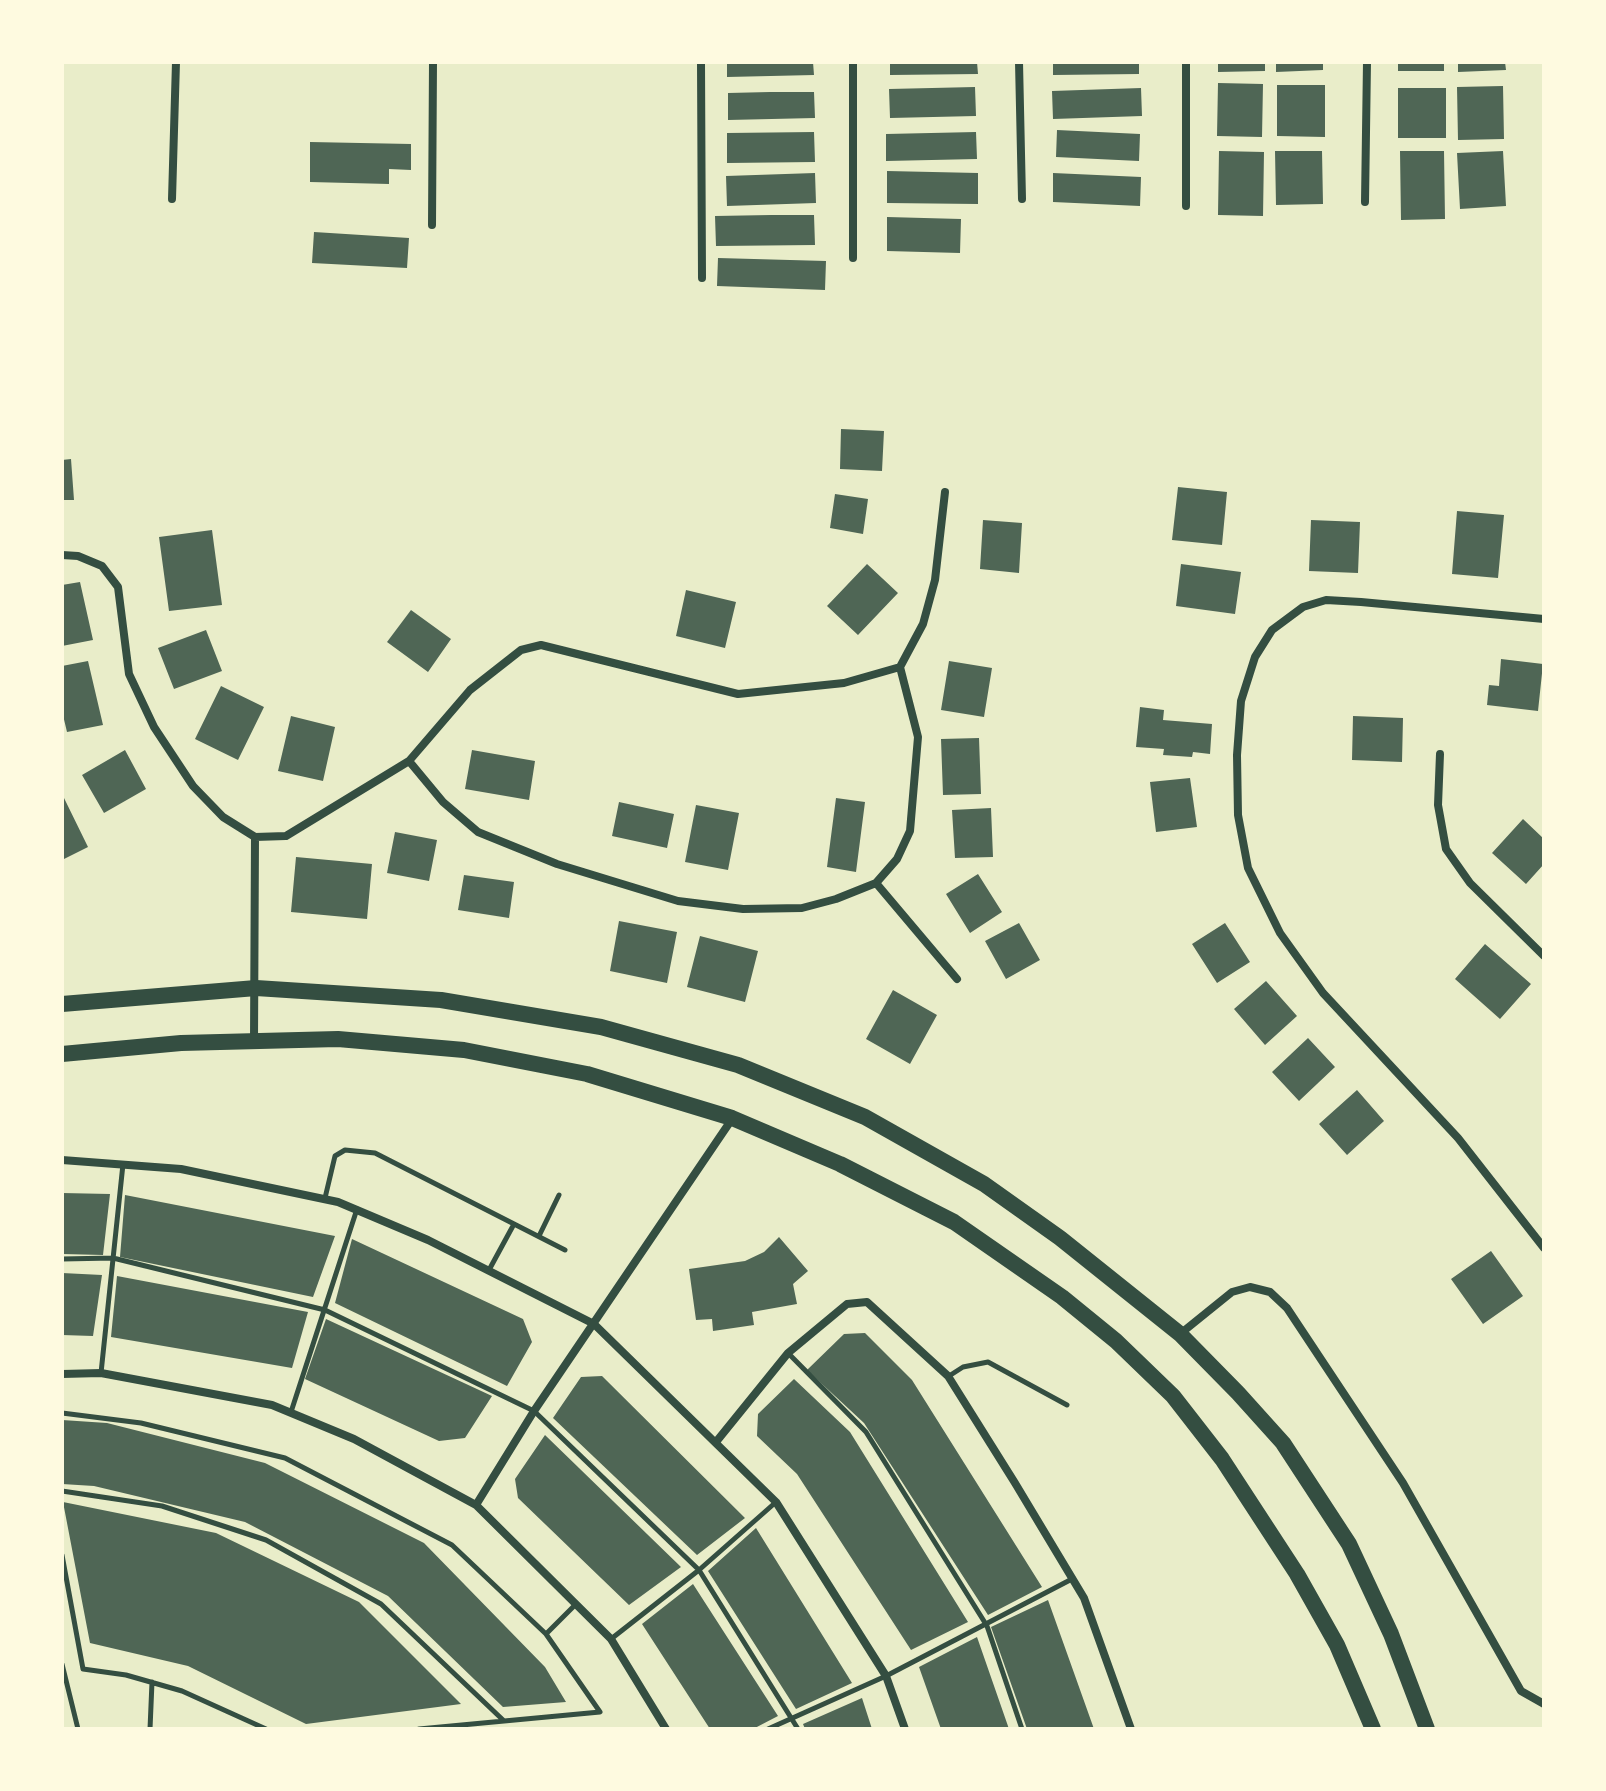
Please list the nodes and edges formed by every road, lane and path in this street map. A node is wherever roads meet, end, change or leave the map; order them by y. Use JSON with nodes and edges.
{"nodes":[{"id":1,"x":176,"y":62,"type":"edge"},
{"id":2,"x":433,"y":62,"type":"edge"},
{"id":3,"x":701,"y":62,"type":"edge"},
{"id":4,"x":853,"y":62,"type":"edge"},
{"id":5,"x":1019,"y":62,"type":"edge"},
{"id":6,"x":1186,"y":62,"type":"edge"},
{"id":7,"x":1367,"y":62,"type":"edge"},
{"id":8,"x":172,"y":199,"type":"dead end"},
{"id":9,"x":1022,"y":199,"type":"dead end"},
{"id":10,"x":1365,"y":202,"type":"dead end"},
{"id":11,"x":1186,"y":206,"type":"dead end"},
{"id":12,"x":432,"y":225,"type":"dead end"},
{"id":13,"x":853,"y":258,"type":"dead end"},
{"id":14,"x":702,"y":278,"type":"dead end"},
{"id":15,"x":945,"y":492,"type":"dead end"},
{"id":16,"x":62,"y":555,"type":"edge"},
{"id":17,"x":1544,"y":619,"type":"edge"},
{"id":18,"x":900,"y":667,"type":"junction"},
{"id":19,"x":1440,"y":754,"type":"dead end"},
{"id":20,"x":409,"y":761,"type":"junction"},
{"id":21,"x":255,"y":837,"type":"junction"},
{"id":22,"x":876,"y":883,"type":"junction"},
{"id":23,"x":1544,"y":956,"type":"edge"},
{"id":24,"x":957,"y":979,"type":"dead end"},
{"id":25,"x":256,"y":988,"type":"junction"},
{"id":26,"x":62,"y":1004,"type":"edge"},
{"id":27,"x":254,"y":1041,"type":"junction"},
{"id":28,"x":62,"y":1054,"type":"edge"},
{"id":29,"x":732,"y":1118,"type":"junction"},
{"id":30,"x":62,"y":1160,"type":"edge"},
{"id":31,"x":123,"y":1164,"type":"junction"},
{"id":32,"x":559,"y":1195,"type":"dead end"},
{"id":33,"x":325,"y":1198,"type":"junction"},
{"id":34,"x":357,"y":1209,"type":"junction"},
{"id":35,"x":514,"y":1224,"type":"junction"},
{"id":36,"x":539,"y":1236,"type":"junction"},
{"id":37,"x":1544,"y":1248,"type":"edge"},
{"id":38,"x":565,"y":1250,"type":"dead end"},
{"id":39,"x":113,"y":1258,"type":"junction"},
{"id":40,"x":62,"y":1259,"type":"edge"},
{"id":41,"x":489,"y":1271,"type":"junction"},
{"id":42,"x":325,"y":1310,"type":"junction"},
{"id":43,"x":594,"y":1324,"type":"junction"},
{"id":44,"x":1180,"y":1334,"type":"junction"},
{"id":45,"x":788,"y":1353,"type":"junction"},
{"id":46,"x":101,"y":1373,"type":"junction"},
{"id":47,"x":62,"y":1374,"type":"edge"},
{"id":48,"x":948,"y":1376,"type":"junction"},
{"id":49,"x":1067,"y":1405,"type":"dead end"},
{"id":50,"x":534,"y":1411,"type":"junction"},
{"id":51,"x":291,"y":1412,"type":"junction"},
{"id":52,"x":62,"y":1413,"type":"edge"},
{"id":53,"x":716,"y":1442,"type":"junction"},
{"id":54,"x":62,"y":1491,"type":"edge"},
{"id":55,"x":776,"y":1502,"type":"junction"},
{"id":56,"x":476,"y":1505,"type":"junction"},
{"id":57,"x":62,"y":1555,"type":"edge"},
{"id":58,"x":699,"y":1570,"type":"junction"},
{"id":59,"x":1072,"y":1579,"type":"junction"},
{"id":60,"x":576,"y":1604,"type":"junction"},
{"id":61,"x":987,"y":1626,"type":"junction"},
{"id":62,"x":546,"y":1634,"type":"junction"},
{"id":63,"x":611,"y":1639,"type":"junction"},
{"id":64,"x":62,"y":1664,"type":"edge"},
{"id":65,"x":886,"y":1676,"type":"junction"},
{"id":66,"x":152,"y":1682,"type":"junction"},
{"id":67,"x":1544,"y":1704,"type":"edge"},
{"id":68,"x":792,"y":1718,"type":"junction"},
{"id":69,"x":504,"y":1721,"type":"junction"},
{"id":70,"x":78,"y":1729,"type":"edge"},
{"id":71,"x":150,"y":1729,"type":"edge"},
{"id":72,"x":266,"y":1729,"type":"edge"},
{"id":73,"x":419,"y":1729,"type":"edge"},
{"id":74,"x":666,"y":1729,"type":"edge"},
{"id":75,"x":768,"y":1729,"type":"edge"},
{"id":76,"x":798,"y":1729,"type":"edge"},
{"id":77,"x":905,"y":1729,"type":"edge"},
{"id":78,"x":1022,"y":1729,"type":"edge"},
{"id":79,"x":1131,"y":1729,"type":"edge"},
{"id":80,"x":1373,"y":1729,"type":"edge"},
{"id":81,"x":1427,"y":1729,"type":"edge"}],
"edges":[{"from":1,"to":8,"type":"street"},
{"from":2,"to":12,"type":"street"},
{"from":3,"to":14,"type":"street"},
{"from":4,"to":13,"type":"street"},
{"from":5,"to":9,"type":"street"},
{"from":6,"to":11,"type":"street"},
{"from":7,"to":10,"type":"street"},
{"from":15,"to":18,"type":"street"},
{"from":16,"to":21,"type":"street"},
{"from":17,"to":37,"type":"street"},
{"from":18,"to":20,"type":"street"},
{"from":18,"to":22,"type":"street"},
{"from":19,"to":23,"type":"street"},
{"from":20,"to":21,"type":"street"},
{"from":20,"to":22,"type":"street"},
{"from":21,"to":25,"type":"street"},
{"from":22,"to":24,"type":"street"},
{"from":25,"to":26,"type":"main road"},
{"from":25,"to":27,"type":"street"},
{"from":25,"to":44,"type":"main road"},
{"from":27,"to":28,"type":"main road"},
{"from":27,"to":29,"type":"main road"},
{"from":29,"to":43,"type":"street"},
{"from":29,"to":80,"type":"main road"},
{"from":30,"to":31,"type":"street"},
{"from":31,"to":33,"type":"street"},
{"from":31,"to":39,"type":"lane"},
{"from":32,"to":36,"type":"lane"},
{"from":33,"to":34,"type":"street"},
{"from":33,"to":35,"type":"lane"},
{"from":34,"to":41,"type":"street"},
{"from":34,"to":42,"type":"lane"},
{"from":35,"to":36,"type":"lane"},
{"from":35,"to":41,"type":"lane"},
{"from":36,"to":38,"type":"lane"},
{"from":39,"to":40,"type":"lane"},
{"from":39,"to":42,"type":"lane"},
{"from":39,"to":46,"type":"lane"},
{"from":41,"to":43,"type":"street"},
{"from":42,"to":50,"type":"lane"},
{"from":42,"to":51,"type":"lane"},
{"from":43,"to":50,"type":"street"},
{"from":43,"to":53,"type":"street"},
{"from":44,"to":67,"type":"street"},
{"from":44,"to":81,"type":"main road"},
{"from":45,"to":48,"type":"street"},
{"from":45,"to":53,"type":"street"},
{"from":45,"to":61,"type":"lane"},
{"from":46,"to":47,"type":"street"},
{"from":46,"to":51,"type":"street"},
{"from":48,"to":49,"type":"lane"},
{"from":48,"to":59,"type":"street"},
{"from":50,"to":56,"type":"street"},
{"from":50,"to":58,"type":"lane"},
{"from":51,"to":56,"type":"street"},
{"from":52,"to":62,"type":"lane"},
{"from":53,"to":55,"type":"street"},
{"from":54,"to":69,"type":"lane"},
{"from":55,"to":58,"type":"lane"},
{"from":55,"to":65,"type":"street"},
{"from":56,"to":60,"type":"street"},
{"from":57,"to":66,"type":"lane"},
{"from":58,"to":63,"type":"lane"},
{"from":58,"to":68,"type":"lane"},
{"from":59,"to":61,"type":"lane"},
{"from":59,"to":79,"type":"street"},
{"from":60,"to":62,"type":"lane"},
{"from":60,"to":63,"type":"street"},
{"from":61,"to":65,"type":"lane"},
{"from":61,"to":78,"type":"lane"},
{"from":62,"to":69,"type":"lane"},
{"from":63,"to":74,"type":"street"},
{"from":64,"to":70,"type":"lane"},
{"from":65,"to":68,"type":"lane"},
{"from":65,"to":77,"type":"street"},
{"from":66,"to":71,"type":"lane"},
{"from":66,"to":72,"type":"lane"},
{"from":68,"to":75,"type":"lane"},
{"from":68,"to":76,"type":"lane"},
{"from":69,"to":73,"type":"lane"}]}
